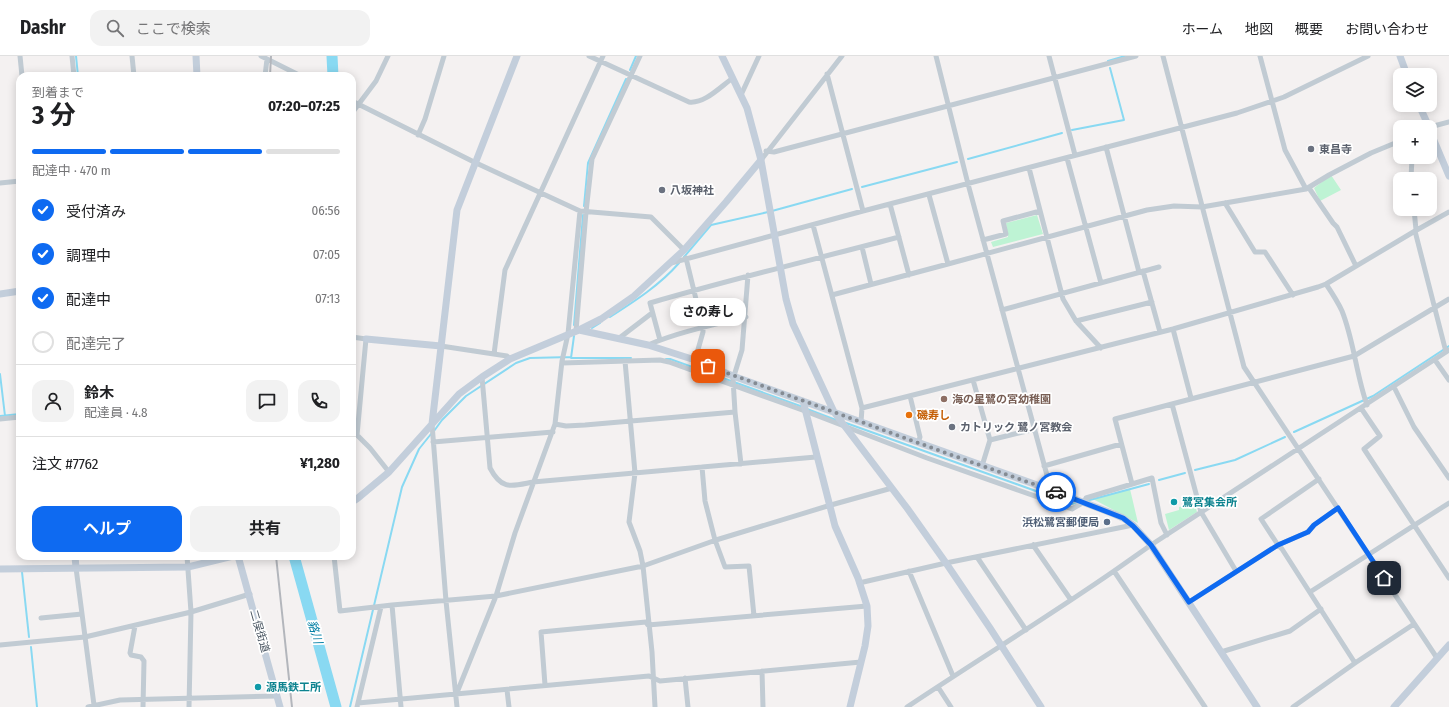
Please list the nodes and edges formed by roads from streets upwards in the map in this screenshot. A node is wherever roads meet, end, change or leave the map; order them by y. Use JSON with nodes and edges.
{"nodes":[{"id":1,"x":20,"y":56,"type":"edge"},
{"id":2,"x":72,"y":56,"type":"edge"},
{"id":3,"x":132,"y":56,"type":"edge"},
{"id":4,"x":196,"y":56,"type":"edge"},
{"id":5,"x":261,"y":56,"type":"edge"},
{"id":6,"x":278,"y":56,"type":"edge"},
{"id":7,"x":388,"y":56,"type":"edge"},
{"id":8,"x":444,"y":56,"type":"edge"},
{"id":9,"x":517,"y":56,"type":"edge"},
{"id":10,"x":589,"y":56,"type":"edge"},
{"id":11,"x":640,"y":56,"type":"edge"},
{"id":12,"x":722,"y":56,"type":"edge"},
{"id":13,"x":759,"y":56,"type":"edge"},
{"id":14,"x":842,"y":56,"type":"edge"},
{"id":15,"x":936,"y":56,"type":"edge"},
{"id":16,"x":1049,"y":56,"type":"edge"},
{"id":17,"x":1136,"y":56,"type":"edge"},
{"id":18,"x":1163,"y":56,"type":"edge"},
{"id":19,"x":1260,"y":56,"type":"edge"},
{"id":20,"x":1368,"y":56,"type":"edge"},
{"id":21,"x":1400,"y":56,"type":"edge"},
{"id":22,"x":267,"y":59,"type":"junction"},
{"id":23,"x":602,"y":59,"type":"edge"},
{"id":24,"x":276,"y":63,"type":"junction"},
{"id":25,"x":1404,"y":68,"type":"edge"},
{"id":26,"x":22,"y":72,"type":"edge"},
{"id":27,"x":74,"y":72,"type":"edge"},
{"id":28,"x":134,"y":72,"type":"edge"},
{"id":29,"x":197,"y":72,"type":"edge"},
{"id":30,"x":265,"y":72,"type":"edge"},
{"id":31,"x":293,"y":72,"type":"edge"},
{"id":32,"x":828,"y":74,"type":"junction"},
{"id":33,"x":630,"y":76,"type":"junction"},
{"id":34,"x":733,"y":78,"type":"junction"},
{"id":35,"x":1055,"y":78,"type":"junction"},
{"id":36,"x":741,"y":95,"type":"junction"},
{"id":37,"x":1272,"y":101,"type":"junction"},
{"id":38,"x":358,"y":105,"type":"junction"},
{"id":39,"x":949,"y":106,"type":"junction"},
{"id":40,"x":356,"y":108,"type":"edge"},
{"id":41,"x":1449,"y":122,"type":"edge"},
{"id":42,"x":1437,"y":125,"type":"edge"},
{"id":43,"x":1181,"y":128,"type":"junction"},
{"id":44,"x":843,"y":134,"type":"junction"},
{"id":45,"x":418,"y":135,"type":"junction"},
{"id":46,"x":1393,"y":144,"type":"edge"},
{"id":47,"x":1106,"y":147,"type":"junction"},
{"id":48,"x":1437,"y":148,"type":"edge"},
{"id":49,"x":766,"y":151,"type":"junction"},
{"id":50,"x":1075,"y":155,"type":"junction"},
{"id":51,"x":1067,"y":158,"type":"junction"},
{"id":52,"x":760,"y":160,"type":"junction"},
{"id":53,"x":474,"y":162,"type":"junction"},
{"id":54,"x":1029,"y":168,"type":"junction"},
{"id":55,"x":1449,"y":176,"type":"edge"},
{"id":56,"x":16,"y":181,"type":"edge"},
{"id":57,"x":0,"y":183,"type":"edge"},
{"id":58,"x":968,"y":184,"type":"junction"},
{"id":59,"x":1307,"y":188,"type":"junction"},
{"id":60,"x":540,"y":192,"type":"junction"},
{"id":61,"x":929,"y":194,"type":"junction"},
{"id":62,"x":1225,"y":202,"type":"junction"},
{"id":63,"x":890,"y":204,"type":"junction"},
{"id":64,"x":1202,"y":206,"type":"junction"},
{"id":65,"x":583,"y":211,"type":"junction"},
{"id":66,"x":863,"y":211,"type":"junction"},
{"id":67,"x":1040,"y":211,"type":"junction"},
{"id":68,"x":1449,"y":212,"type":"edge"},
{"id":69,"x":1414,"y":216,"type":"edge"},
{"id":70,"x":1124,"y":217,"type":"junction"},
{"id":71,"x":813,"y":225,"type":"junction"},
{"id":72,"x":1087,"y":227,"type":"junction"},
{"id":73,"x":1415,"y":230,"type":"junction"},
{"id":74,"x":774,"y":235,"type":"junction"},
{"id":75,"x":899,"y":237,"type":"junction"},
{"id":76,"x":1047,"y":238,"type":"junction"},
{"id":77,"x":983,"y":240,"type":"junction"},
{"id":78,"x":862,"y":247,"type":"junction"},
{"id":79,"x":684,"y":250,"type":"junction"},
{"id":80,"x":987,"y":254,"type":"junction"},
{"id":81,"x":686,"y":258,"type":"junction"},
{"id":82,"x":822,"y":258,"type":"junction"},
{"id":83,"x":672,"y":263,"type":"junction"},
{"id":84,"x":948,"y":264,"type":"junction"},
{"id":85,"x":1356,"y":266,"type":"junction"},
{"id":86,"x":780,"y":267,"type":"junction"},
{"id":87,"x":1159,"y":267,"type":"dead end"},
{"id":88,"x":1141,"y":272,"type":"junction"},
{"id":89,"x":909,"y":274,"type":"junction"},
{"id":90,"x":748,"y":275,"type":"junction"},
{"id":91,"x":1101,"y":283,"type":"junction"},
{"id":92,"x":871,"y":284,"type":"junction"},
{"id":93,"x":1326,"y":284,"type":"junction"},
{"id":94,"x":693,"y":290,"type":"junction"},
{"id":95,"x":16,"y":292,"type":"edge"},
{"id":96,"x":0,"y":294,"type":"edge"},
{"id":97,"x":1062,"y":294,"type":"junction"},
{"id":98,"x":832,"y":295,"type":"junction"},
{"id":99,"x":1292,"y":295,"type":"junction"},
{"id":100,"x":1449,"y":299,"type":"edge"},
{"id":101,"x":1152,"y":302,"type":"junction"},
{"id":102,"x":1434,"y":307,"type":"junction"},
{"id":103,"x":1002,"y":310,"type":"junction"},
{"id":104,"x":1229,"y":312,"type":"junction"},
{"id":105,"x":652,"y":313,"type":"junction"},
{"id":106,"x":746,"y":317,"type":"junction"},
{"id":107,"x":1076,"y":321,"type":"junction"},
{"id":108,"x":703,"y":328,"type":"junction"},
{"id":109,"x":1174,"y":329,"type":"junction"},
{"id":110,"x":578,"y":330,"type":"junction"},
{"id":111,"x":1160,"y":332,"type":"junction"},
{"id":112,"x":568,"y":334,"type":"junction"},
{"id":113,"x":356,"y":338,"type":"edge"},
{"id":114,"x":366,"y":339,"type":"junction"},
{"id":115,"x":618,"y":339,"type":"junction"},
{"id":116,"x":660,"y":340,"type":"junction"},
{"id":117,"x":648,"y":345,"type":"junction"},
{"id":118,"x":441,"y":346,"type":"junction"},
{"id":119,"x":1101,"y":348,"type":"junction"},
{"id":120,"x":1446,"y":350,"type":"edge"},
{"id":121,"x":494,"y":354,"type":"junction"},
{"id":122,"x":1354,"y":356,"type":"junction"},
{"id":123,"x":510,"y":359,"type":"junction"},
{"id":124,"x":695,"y":360,"type":"junction"},
{"id":125,"x":1436,"y":360,"type":"junction"},
{"id":126,"x":625,"y":361,"type":"junction"},
{"id":127,"x":562,"y":362,"type":"junction"},
{"id":128,"x":1019,"y":369,"type":"junction"},
{"id":129,"x":482,"y":380,"type":"junction"},
{"id":130,"x":973,"y":380,"type":"junction"},
{"id":131,"x":1449,"y":380,"type":"edge"},
{"id":132,"x":733,"y":381,"type":"junction"},
{"id":133,"x":1255,"y":382,"type":"junction"},
{"id":134,"x":1394,"y":387,"type":"junction"},
{"id":135,"x":910,"y":396,"type":"junction"},
{"id":136,"x":1191,"y":398,"type":"junction"},
{"id":137,"x":1172,"y":404,"type":"junction"},
{"id":138,"x":1366,"y":404,"type":"junction"},
{"id":139,"x":804,"y":406,"type":"junction"},
{"id":140,"x":862,"y":408,"type":"junction"},
{"id":141,"x":1361,"y":408,"type":"junction"},
{"id":142,"x":735,"y":412,"type":"junction"},
{"id":143,"x":836,"y":414,"type":"junction"},
{"id":144,"x":16,"y":417,"type":"edge"},
{"id":145,"x":0,"y":419,"type":"edge"},
{"id":146,"x":630,"y":420,"type":"junction"},
{"id":147,"x":861,"y":422,"type":"junction"},
{"id":148,"x":555,"y":424,"type":"junction"},
{"id":149,"x":845,"y":425,"type":"junction"},
{"id":150,"x":432,"y":426,"type":"junction"},
{"id":151,"x":1035,"y":429,"type":"junction"},
{"id":152,"x":553,"y":432,"type":"junction"},
{"id":153,"x":487,"y":437,"type":"junction"},
{"id":154,"x":433,"y":440,"type":"junction"},
{"id":155,"x":990,"y":440,"type":"junction"},
{"id":156,"x":918,"y":443,"type":"junction"},
{"id":157,"x":1121,"y":444,"type":"junction"},
{"id":158,"x":1300,"y":448,"type":"junction"},
{"id":159,"x":816,"y":457,"type":"junction"},
{"id":160,"x":741,"y":464,"type":"junction"},
{"id":161,"x":982,"y":466,"type":"junction"},
{"id":162,"x":1044,"y":466,"type":"junction"},
{"id":163,"x":702,"y":467,"type":"junction"},
{"id":164,"x":389,"y":472,"type":"junction"},
{"id":165,"x":635,"y":474,"type":"junction"},
{"id":166,"x":1449,"y":478,"type":"edge"},
{"id":167,"x":1319,"y":479,"type":"junction"},
{"id":168,"x":534,"y":482,"type":"junction"},
{"id":169,"x":1132,"y":484,"type":"junction"},
{"id":170,"x":892,"y":488,"type":"junction"},
{"id":171,"x":1052,"y":490,"type":"junction"},
{"id":172,"x":356,"y":499,"type":"edge"},
{"id":173,"x":1084,"y":501,"type":"junction"},
{"id":174,"x":1449,"y":502,"type":"edge"},
{"id":175,"x":830,"y":505,"type":"junction"},
{"id":176,"x":1338,"y":508,"type":"junction"},
{"id":177,"x":1201,"y":512,"type":"junction"},
{"id":178,"x":1415,"y":524,"type":"junction"},
{"id":179,"x":1133,"y":526,"type":"junction"},
{"id":180,"x":1167,"y":535,"type":"junction"},
{"id":181,"x":715,"y":540,"type":"junction"},
{"id":182,"x":1033,"y":545,"type":"junction"},
{"id":183,"x":1151,"y":545,"type":"junction"},
{"id":184,"x":1278,"y":545,"type":"junction"},
{"id":185,"x":1369,"y":554,"type":"junction"},
{"id":186,"x":977,"y":557,"type":"junction"},
{"id":187,"x":75,"y":560,"type":"edge"},
{"id":188,"x":187,"y":560,"type":"edge"},
{"id":189,"x":217,"y":560,"type":"edge"},
{"id":190,"x":239,"y":560,"type":"edge"},
{"id":191,"x":334,"y":560,"type":"edge"},
{"id":192,"x":946,"y":563,"type":"junction"},
{"id":193,"x":643,"y":566,"type":"junction"},
{"id":194,"x":188,"y":567,"type":"junction"},
{"id":195,"x":76,"y":568,"type":"junction"},
{"id":196,"x":0,"y":569,"type":"edge"},
{"id":197,"x":909,"y":571,"type":"junction"},
{"id":198,"x":1114,"y":571,"type":"junction"},
{"id":199,"x":1236,"y":571,"type":"junction"},
{"id":200,"x":1449,"y":578,"type":"edge"},
{"id":201,"x":859,"y":583,"type":"junction"},
{"id":202,"x":1310,"y":592,"type":"junction"},
{"id":203,"x":250,"y":594,"type":"junction"},
{"id":204,"x":496,"y":596,"type":"junction"},
{"id":205,"x":1071,"y":600,"type":"junction"},
{"id":206,"x":446,"y":601,"type":"junction"},
{"id":207,"x":1189,"y":602,"type":"junction"},
{"id":208,"x":392,"y":605,"type":"junction"},
{"id":209,"x":867,"y":606,"type":"junction"},
{"id":210,"x":379,"y":607,"type":"junction"},
{"id":211,"x":1320,"y":609,"type":"junction"},
{"id":212,"x":191,"y":612,"type":"junction"},
{"id":213,"x":82,"y":614,"type":"junction"},
{"id":214,"x":754,"y":616,"type":"junction"},
{"id":215,"x":41,"y":618,"type":"dead end"},
{"id":216,"x":1414,"y":624,"type":"junction"},
{"id":217,"x":648,"y":625,"type":"junction"},
{"id":218,"x":135,"y":626,"type":"junction"},
{"id":219,"x":1026,"y":630,"type":"junction"},
{"id":220,"x":85,"y":637,"type":"junction"},
{"id":221,"x":0,"y":645,"type":"edge"},
{"id":222,"x":1001,"y":645,"type":"junction"},
{"id":223,"x":1449,"y":645,"type":"edge"},
{"id":224,"x":1221,"y":652,"type":"junction"},
{"id":225,"x":1437,"y":658,"type":"junction"},
{"id":226,"x":861,"y":662,"type":"junction"},
{"id":227,"x":1355,"y":662,"type":"junction"},
{"id":228,"x":762,"y":671,"type":"junction"},
{"id":229,"x":953,"y":676,"type":"junction"},
{"id":230,"x":685,"y":678,"type":"junction"},
{"id":231,"x":653,"y":679,"type":"junction"},
{"id":232,"x":545,"y":685,"type":"junction"},
{"id":233,"x":938,"y":686,"type":"junction"},
{"id":234,"x":507,"y":690,"type":"junction"},
{"id":235,"x":456,"y":695,"type":"junction"},
{"id":236,"x":277,"y":696,"type":"junction"},
{"id":237,"x":190,"y":698,"type":"junction"},
{"id":238,"x":143,"y":699,"type":"junction"},
{"id":239,"x":401,"y":700,"type":"junction"},
{"id":240,"x":1400,"y":700,"type":"junction"},
{"id":241,"x":357,"y":705,"type":"edge"},
{"id":242,"x":94,"y":706,"type":"junction"},
{"id":243,"x":100,"y":706,"type":"edge"},
{"id":244,"x":88,"y":707,"type":"edge"},
{"id":245,"x":143,"y":707,"type":"edge"},
{"id":246,"x":189,"y":707,"type":"edge"},
{"id":247,"x":280,"y":707,"type":"edge"},
{"id":248,"x":402,"y":707,"type":"edge"},
{"id":249,"x":457,"y":707,"type":"edge"},
{"id":250,"x":509,"y":707,"type":"edge"},
{"id":251,"x":655,"y":707,"type":"edge"},
{"id":252,"x":688,"y":707,"type":"edge"},
{"id":253,"x":763,"y":707,"type":"edge"},
{"id":254,"x":850,"y":707,"type":"edge"},
{"id":255,"x":907,"y":707,"type":"edge"},
{"id":256,"x":951,"y":707,"type":"edge"},
{"id":257,"x":1041,"y":707,"type":"edge"},
{"id":258,"x":1205,"y":707,"type":"edge"},
{"id":259,"x":1257,"y":707,"type":"edge"},
{"id":260,"x":1293,"y":707,"type":"edge"},
{"id":261,"x":1394,"y":707,"type":"edge"},
{"id":262,"x":1405,"y":707,"type":"edge"}],
"edges":[{"from":1,"to":26,"type":"street"},
{"from":2,"to":27,"type":"street"},
{"from":3,"to":28,"type":"street"},
{"from":4,"to":29,"type":"street"},
{"from":5,"to":22,"type":"street"},
{"from":6,"to":24,"type":"street"},
{"from":7,"to":38,"type":"street"},
{"from":8,"to":45,"type":"street"},
{"from":9,"to":53,"type":"street"},
{"from":10,"to":23,"type":"street"},
{"from":11,"to":33,"type":"street"},
{"from":12,"to":34,"type":"street"},
{"from":13,"to":36,"type":"street"},
{"from":14,"to":32,"type":"street"},
{"from":15,"to":39,"type":"street"},
{"from":16,"to":35,"type":"street"},
{"from":17,"to":35,"type":"street"},
{"from":18,"to":43,"type":"street"},
{"from":19,"to":37,"type":"street"},
{"from":20,"to":37,"type":"street"},
{"from":21,"to":25,"type":"street"},
{"from":22,"to":24,"type":"street"},
{"from":22,"to":30,"type":"street"},
{"from":23,"to":33,"type":"street"},
{"from":23,"to":60,"type":"street"},
{"from":24,"to":31,"type":"street"},
{"from":32,"to":44,"type":"street"},
{"from":32,"to":49,"type":"street"},
{"from":33,"to":34,"type":"street"},
{"from":33,"to":65,"type":"street"},
{"from":34,"to":36,"type":"street"},
{"from":35,"to":39,"type":"street"},
{"from":35,"to":50,"type":"street"},
{"from":36,"to":52,"type":"street"},
{"from":37,"to":43,"type":"street"},
{"from":37,"to":59,"type":"street"},
{"from":38,"to":40,"type":"street"},
{"from":38,"to":45,"type":"street"},
{"from":39,"to":44,"type":"street"},
{"from":39,"to":58,"type":"street"},
{"from":41,"to":42,"type":"street"},
{"from":43,"to":47,"type":"street"},
{"from":43,"to":64,"type":"street"},
{"from":44,"to":49,"type":"street"},
{"from":44,"to":66,"type":"street"},
{"from":45,"to":53,"type":"street"},
{"from":46,"to":59,"type":"street"},
{"from":47,"to":50,"type":"street"},
{"from":47,"to":70,"type":"street"},
{"from":48,"to":55,"type":"street"},
{"from":49,"to":52,"type":"street"},
{"from":50,"to":51,"type":"street"},
{"from":51,"to":54,"type":"street"},
{"from":51,"to":72,"type":"street"},
{"from":52,"to":74,"type":"street"},
{"from":52,"to":79,"type":"street"},
{"from":53,"to":60,"type":"street"},
{"from":53,"to":118,"type":"street"},
{"from":54,"to":58,"type":"street"},
{"from":54,"to":67,"type":"street"},
{"from":56,"to":57,"type":"street"},
{"from":58,"to":61,"type":"street"},
{"from":58,"to":77,"type":"street"},
{"from":59,"to":62,"type":"street"},
{"from":59,"to":85,"type":"street"},
{"from":60,"to":65,"type":"street"},
{"from":60,"to":121,"type":"street"},
{"from":61,"to":63,"type":"street"},
{"from":61,"to":84,"type":"street"},
{"from":62,"to":64,"type":"street"},
{"from":62,"to":99,"type":"street"},
{"from":63,"to":66,"type":"street"},
{"from":63,"to":75,"type":"street"},
{"from":64,"to":70,"type":"street"},
{"from":64,"to":104,"type":"street"},
{"from":65,"to":79,"type":"street"},
{"from":65,"to":110,"type":"street"},
{"from":65,"to":112,"type":"street"},
{"from":66,"to":71,"type":"street"},
{"from":67,"to":76,"type":"street"},
{"from":67,"to":77,"type":"street"},
{"from":68,"to":73,"type":"street"},
{"from":69,"to":73,"type":"street"},
{"from":70,"to":72,"type":"street"},
{"from":70,"to":88,"type":"street"},
{"from":71,"to":74,"type":"street"},
{"from":71,"to":82,"type":"street"},
{"from":72,"to":76,"type":"street"},
{"from":72,"to":91,"type":"street"},
{"from":73,"to":85,"type":"street"},
{"from":73,"to":102,"type":"street"},
{"from":74,"to":81,"type":"street"},
{"from":74,"to":86,"type":"street"},
{"from":75,"to":78,"type":"street"},
{"from":75,"to":89,"type":"street"},
{"from":76,"to":80,"type":"street"},
{"from":76,"to":97,"type":"street"},
{"from":77,"to":80,"type":"street"},
{"from":78,"to":82,"type":"street"},
{"from":78,"to":92,"type":"street"},
{"from":79,"to":83,"type":"street"},
{"from":80,"to":84,"type":"street"},
{"from":80,"to":103,"type":"street"},
{"from":81,"to":83,"type":"street"},
{"from":81,"to":94,"type":"street"},
{"from":82,"to":86,"type":"street"},
{"from":82,"to":98,"type":"street"},
{"from":83,"to":110,"type":"street"},
{"from":84,"to":89,"type":"street"},
{"from":85,"to":93,"type":"street"},
{"from":86,"to":90,"type":"street"},
{"from":86,"to":143,"type":"street"},
{"from":87,"to":88,"type":"street"},
{"from":88,"to":91,"type":"street"},
{"from":88,"to":101,"type":"street"},
{"from":89,"to":92,"type":"street"},
{"from":90,"to":94,"type":"street"},
{"from":90,"to":106,"type":"street"},
{"from":91,"to":97,"type":"street"},
{"from":92,"to":98,"type":"street"},
{"from":93,"to":99,"type":"street"},
{"from":93,"to":122,"type":"street"},
{"from":94,"to":105,"type":"street"},
{"from":94,"to":108,"type":"street"},
{"from":95,"to":96,"type":"street"},
{"from":97,"to":103,"type":"street"},
{"from":97,"to":107,"type":"street"},
{"from":98,"to":140,"type":"street"},
{"from":99,"to":104,"type":"street"},
{"from":100,"to":102,"type":"street"},
{"from":101,"to":107,"type":"street"},
{"from":101,"to":111,"type":"street"},
{"from":102,"to":120,"type":"street"},
{"from":102,"to":122,"type":"street"},
{"from":103,"to":128,"type":"street"},
{"from":104,"to":109,"type":"street"},
{"from":104,"to":133,"type":"street"},
{"from":105,"to":115,"type":"street"},
{"from":105,"to":116,"type":"street"},
{"from":106,"to":108,"type":"street"},
{"from":106,"to":132,"type":"street"},
{"from":107,"to":119,"type":"street"},
{"from":108,"to":116,"type":"street"},
{"from":108,"to":124,"type":"street"},
{"from":109,"to":111,"type":"street"},
{"from":109,"to":136,"type":"street"},
{"from":110,"to":112,"type":"street"},
{"from":110,"to":115,"type":"street"},
{"from":111,"to":119,"type":"street"},
{"from":112,"to":123,"type":"street"},
{"from":112,"to":127,"type":"street"},
{"from":113,"to":114,"type":"street"},
{"from":114,"to":118,"type":"street"},
{"from":114,"to":164,"type":"street"},
{"from":115,"to":117,"type":"street"},
{"from":116,"to":117,"type":"street"},
{"from":117,"to":124,"type":"street"},
{"from":118,"to":121,"type":"street"},
{"from":118,"to":150,"type":"street"},
{"from":119,"to":128,"type":"street"},
{"from":120,"to":125,"type":"street"},
{"from":121,"to":123,"type":"street"},
{"from":122,"to":133,"type":"street"},
{"from":122,"to":138,"type":"street"},
{"from":123,"to":129,"type":"street"},
{"from":124,"to":132,"type":"street"},
{"from":125,"to":131,"type":"street"},
{"from":125,"to":134,"type":"street"},
{"from":126,"to":127,"type":"street"},
{"from":126,"to":132,"type":"street"},
{"from":126,"to":146,"type":"street"},
{"from":127,"to":148,"type":"street"},
{"from":128,"to":130,"type":"street"},
{"from":128,"to":151,"type":"street"},
{"from":129,"to":150,"type":"street"},
{"from":129,"to":153,"type":"street"},
{"from":130,"to":135,"type":"street"},
{"from":130,"to":155,"type":"street"},
{"from":132,"to":139,"type":"street"},
{"from":132,"to":142,"type":"street"},
{"from":133,"to":136,"type":"street"},
{"from":133,"to":158,"type":"street"},
{"from":134,"to":138,"type":"street"},
{"from":134,"to":166,"type":"street"},
{"from":135,"to":140,"type":"street"},
{"from":135,"to":156,"type":"street"},
{"from":136,"to":137,"type":"street"},
{"from":137,"to":157,"type":"street"},
{"from":137,"to":177,"type":"street"},
{"from":138,"to":141,"type":"street"},
{"from":139,"to":143,"type":"street"},
{"from":139,"to":149,"type":"street"},
{"from":139,"to":159,"type":"street"},
{"from":140,"to":147,"type":"street"},
{"from":141,"to":158,"type":"street"},
{"from":141,"to":178,"type":"street"},
{"from":142,"to":146,"type":"street"},
{"from":142,"to":160,"type":"street"},
{"from":143,"to":147,"type":"street"},
{"from":143,"to":149,"type":"street"},
{"from":144,"to":145,"type":"street"},
{"from":146,"to":148,"type":"street"},
{"from":146,"to":165,"type":"street"},
{"from":147,"to":156,"type":"street"},
{"from":148,"to":152,"type":"street"},
{"from":149,"to":170,"type":"street"},
{"from":149,"to":173,"type":"street"},
{"from":150,"to":154,"type":"street"},
{"from":150,"to":164,"type":"street"},
{"from":151,"to":155,"type":"street"},
{"from":151,"to":162,"type":"street"},
{"from":152,"to":153,"type":"street"},
{"from":152,"to":168,"type":"street"},
{"from":153,"to":154,"type":"street"},
{"from":153,"to":168,"type":"street"},
{"from":154,"to":206,"type":"street"},
{"from":155,"to":161,"type":"street"},
{"from":156,"to":161,"type":"street"},
{"from":157,"to":162,"type":"street"},
{"from":157,"to":169,"type":"street"},
{"from":158,"to":167,"type":"street"},
{"from":158,"to":177,"type":"street"},
{"from":159,"to":160,"type":"street"},
{"from":159,"to":175,"type":"street"},
{"from":160,"to":163,"type":"street"},
{"from":161,"to":171,"type":"street"},
{"from":162,"to":171,"type":"street"},
{"from":163,"to":165,"type":"street"},
{"from":163,"to":181,"type":"street"},
{"from":164,"to":172,"type":"street"},
{"from":165,"to":168,"type":"street"},
{"from":165,"to":193,"type":"street"},
{"from":167,"to":176,"type":"street"},
{"from":167,"to":184,"type":"street"},
{"from":168,"to":204,"type":"street"},
{"from":169,"to":173,"type":"street"},
{"from":169,"to":180,"type":"street"},
{"from":170,"to":175,"type":"street"},
{"from":170,"to":192,"type":"street"},
{"from":171,"to":173,"type":"street"},
{"from":173,"to":179,"type":"street"},
{"from":174,"to":178,"type":"street"},
{"from":175,"to":181,"type":"street"},
{"from":175,"to":201,"type":"street"},
{"from":176,"to":184,"type":"street"},
{"from":176,"to":185,"type":"street"},
{"from":177,"to":180,"type":"street"},
{"from":177,"to":199,"type":"street"},
{"from":178,"to":185,"type":"street"},
{"from":178,"to":200,"type":"street"},
{"from":179,"to":182,"type":"street"},
{"from":179,"to":183,"type":"street"},
{"from":180,"to":183,"type":"street"},
{"from":181,"to":193,"type":"street"},
{"from":181,"to":214,"type":"street"},
{"from":182,"to":186,"type":"street"},
{"from":182,"to":205,"type":"street"},
{"from":183,"to":198,"type":"street"},
{"from":183,"to":207,"type":"street"},
{"from":184,"to":199,"type":"street"},
{"from":184,"to":202,"type":"street"},
{"from":185,"to":202,"type":"street"},
{"from":185,"to":216,"type":"street"},
{"from":186,"to":192,"type":"street"},
{"from":186,"to":219,"type":"street"},
{"from":187,"to":195,"type":"street"},
{"from":188,"to":194,"type":"street"},
{"from":189,"to":194,"type":"street"},
{"from":190,"to":203,"type":"street","name":"二俣街道"},
{"from":191,"to":210,"type":"street"},
{"from":192,"to":197,"type":"street"},
{"from":192,"to":222,"type":"street"},
{"from":193,"to":204,"type":"street"},
{"from":193,"to":217,"type":"street"},
{"from":194,"to":195,"type":"street"},
{"from":194,"to":212,"type":"street"},
{"from":195,"to":196,"type":"street"},
{"from":195,"to":213,"type":"street"},
{"from":197,"to":201,"type":"street"},
{"from":197,"to":229,"type":"street"},
{"from":198,"to":205,"type":"street"},
{"from":198,"to":258,"type":"street"},
{"from":199,"to":207,"type":"street"},
{"from":201,"to":209,"type":"street"},
{"from":202,"to":211,"type":"street"},
{"from":203,"to":212,"type":"street"},
{"from":203,"to":236,"type":"street","name":"二俣街道"},
{"from":204,"to":206,"type":"street"},
{"from":204,"to":235,"type":"street"},
{"from":205,"to":219,"type":"street"},
{"from":206,"to":208,"type":"street"},
{"from":206,"to":235,"type":"street"},
{"from":207,"to":224,"type":"street"},
{"from":208,"to":210,"type":"street"},
{"from":208,"to":239,"type":"street"},
{"from":209,"to":214,"type":"street"},
{"from":209,"to":226,"type":"street"},
{"from":210,"to":241,"type":"street"},
{"from":211,"to":224,"type":"street"},
{"from":211,"to":227,"type":"street"},
{"from":212,"to":218,"type":"street"},
{"from":212,"to":237,"type":"street"},
{"from":213,"to":215,"type":"street"},
{"from":213,"to":220,"type":"street"},
{"from":214,"to":217,"type":"street"},
{"from":216,"to":225,"type":"street"},
{"from":216,"to":227,"type":"street"},
{"from":217,"to":231,"type":"street"},
{"from":217,"to":232,"type":"street"},
{"from":218,"to":220,"type":"street"},
{"from":218,"to":238,"type":"street"},
{"from":219,"to":222,"type":"street"},
{"from":220,"to":221,"type":"street"},
{"from":220,"to":242,"type":"street"},
{"from":222,"to":229,"type":"street"},
{"from":222,"to":257,"type":"street"},
{"from":223,"to":225,"type":"street"},
{"from":224,"to":259,"type":"street"},
{"from":225,"to":240,"type":"street"},
{"from":226,"to":228,"type":"street"},
{"from":226,"to":254,"type":"street"},
{"from":227,"to":260,"type":"street"},
{"from":228,"to":230,"type":"street"},
{"from":228,"to":253,"type":"street"},
{"from":229,"to":233,"type":"street"},
{"from":230,"to":231,"type":"street"},
{"from":230,"to":252,"type":"street"},
{"from":231,"to":232,"type":"street"},
{"from":231,"to":251,"type":"street"},
{"from":232,"to":234,"type":"street"},
{"from":233,"to":255,"type":"street"},
{"from":233,"to":256,"type":"street"},
{"from":234,"to":235,"type":"street"},
{"from":234,"to":250,"type":"street"},
{"from":235,"to":239,"type":"street"},
{"from":235,"to":249,"type":"street"},
{"from":236,"to":237,"type":"street"},
{"from":236,"to":247,"type":"street","name":"二俣街道"},
{"from":237,"to":238,"type":"street"},
{"from":237,"to":246,"type":"street"},
{"from":238,"to":243,"type":"street"},
{"from":238,"to":245,"type":"street"},
{"from":239,"to":241,"type":"street"},
{"from":239,"to":248,"type":"street"},
{"from":240,"to":261,"type":"street"},
{"from":240,"to":262,"type":"street"},
{"from":242,"to":243,"type":"street"},
{"from":242,"to":244,"type":"street"}]}
